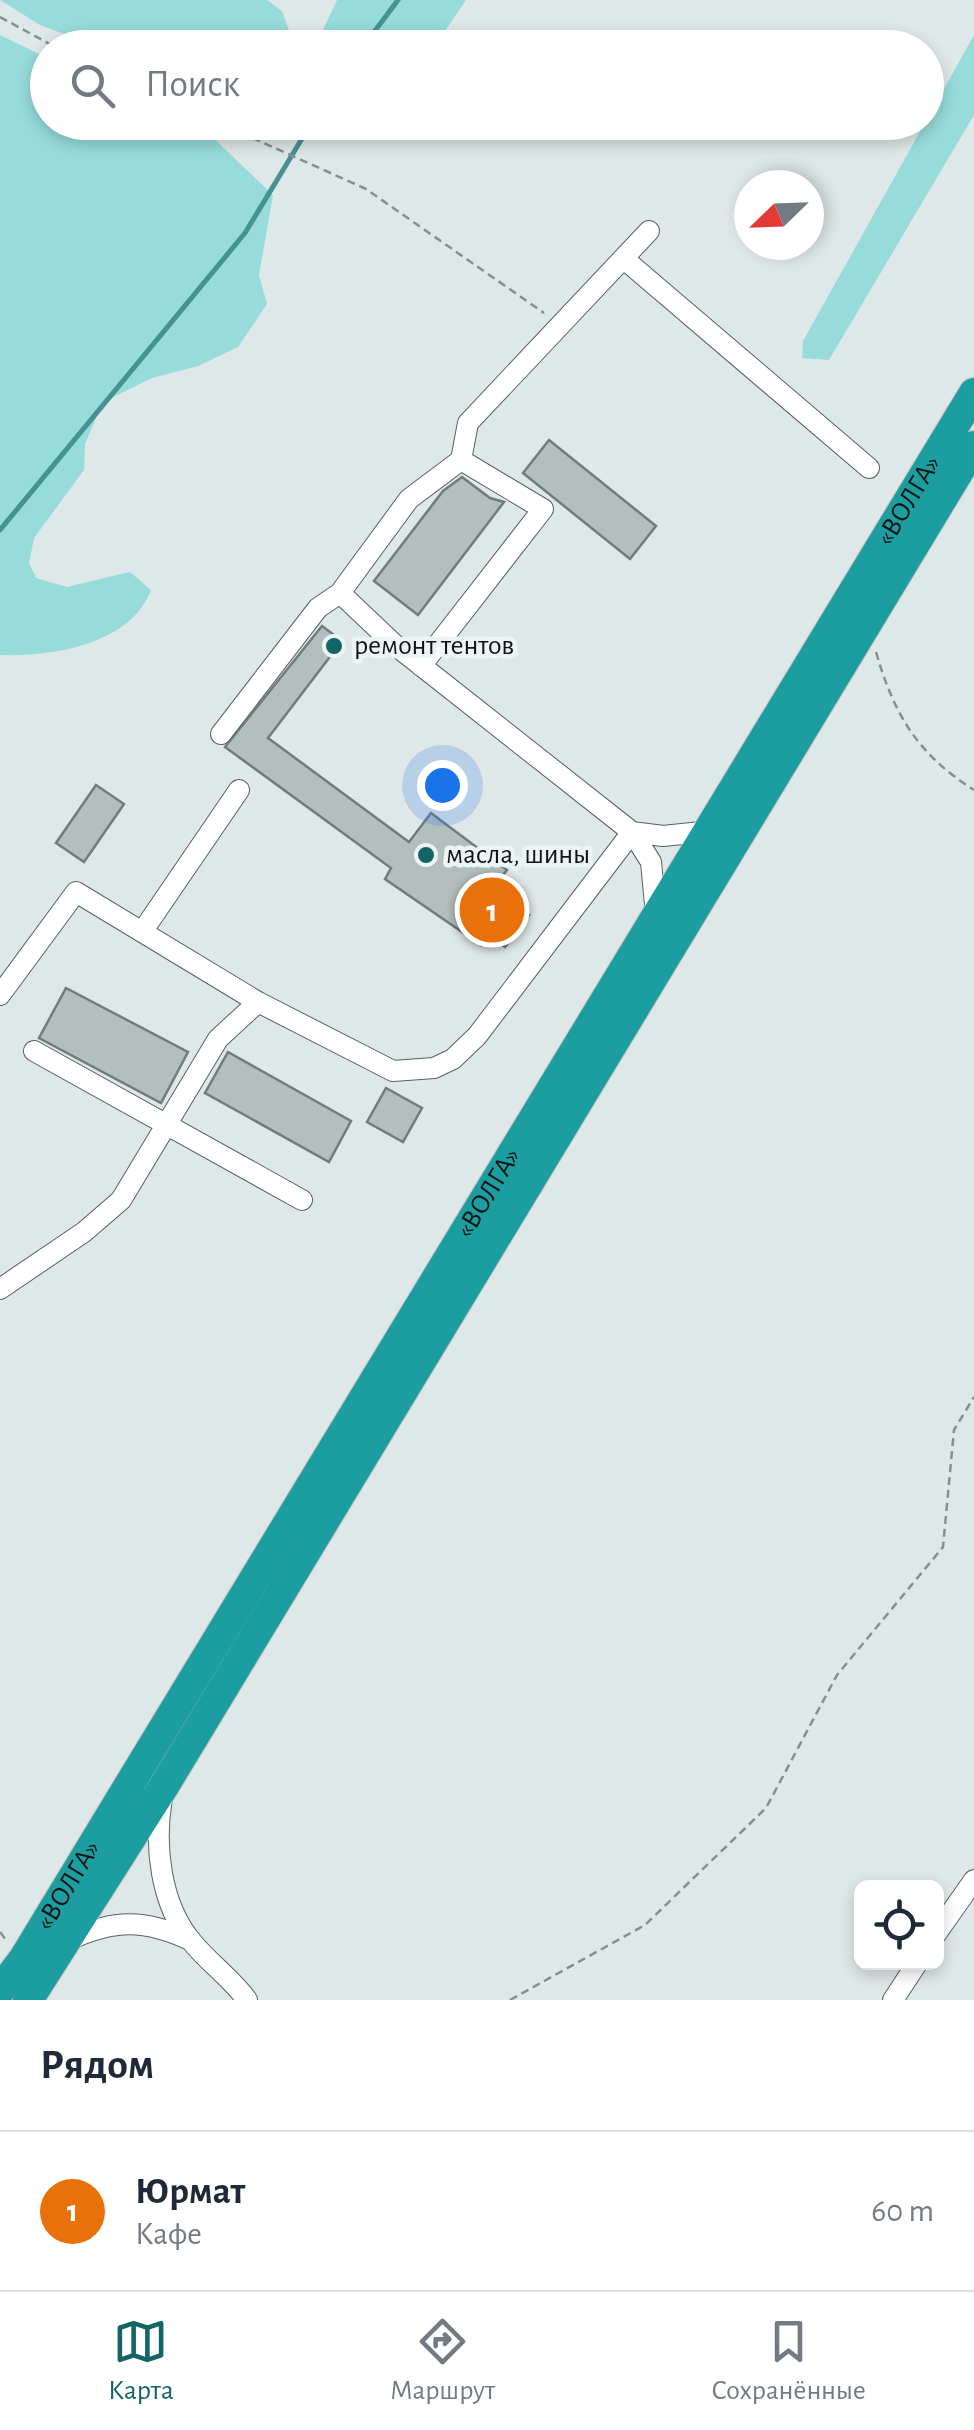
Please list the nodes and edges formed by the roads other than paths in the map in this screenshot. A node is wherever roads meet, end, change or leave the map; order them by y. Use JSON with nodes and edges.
{"nodes":[{"id":1,"x":650,"y":231,"type":"dead end"},
{"id":2,"x":624,"y":259,"type":"junction"},
{"id":3,"x":974,"y":393,"type":"edge"},
{"id":4,"x":974,"y":446,"type":"edge"},
{"id":5,"x":460,"y":460,"type":"junction"},
{"id":6,"x":869,"y":468,"type":"dead end"},
{"id":7,"x":340,"y":593,"type":"junction"},
{"id":8,"x":421,"y":666,"type":"junction"},
{"id":9,"x":221,"y":734,"type":"dead end"},
{"id":10,"x":239,"y":790,"type":"dead end"},
{"id":11,"x":711,"y":831,"type":"junction"},
{"id":12,"x":632,"y":832,"type":"junction"},
{"id":13,"x":657,"y":918,"type":"junction"},
{"id":14,"x":142,"y":932,"type":"junction"},
{"id":15,"x":0,"y":995,"type":"edge"},
{"id":16,"x":258,"y":1002,"type":"junction"},
{"id":17,"x":34,"y":1052,"type":"dead end"},
{"id":18,"x":164,"y":1124,"type":"junction"},
{"id":19,"x":302,"y":1200,"type":"dead end"},
{"id":20,"x":0,"y":1288,"type":"edge"},
{"id":21,"x":164,"y":1786,"type":"junction"},
{"id":22,"x":974,"y":1880,"type":"edge"},
{"id":23,"x":944,"y":1923,"type":"edge"},
{"id":24,"x":190,"y":1940,"type":"junction"},
{"id":25,"x":66,"y":1941,"type":"junction"},
{"id":26,"x":913,"y":1970,"type":"edge"},
{"id":27,"x":0,"y":1990,"type":"edge"},
{"id":28,"x":28,"y":2000,"type":"edge"},
{"id":29,"x":247,"y":2000,"type":"edge"},
{"id":30,"x":893,"y":2000,"type":"edge"}],
"edges":[{"from":1,"to":2,"type":"street"},
{"from":2,"to":5,"type":"street"},
{"from":2,"to":6,"type":"street"},
{"from":3,"to":11,"type":"highway","name":"«ВОЛГА»"},
{"from":4,"to":21,"type":"highway","name":"«ВОЛГА»"},
{"from":5,"to":7,"type":"street"},
{"from":5,"to":8,"type":"street"},
{"from":7,"to":8,"type":"street"},
{"from":7,"to":9,"type":"street"},
{"from":8,"to":12,"type":"street"},
{"from":10,"to":14,"type":"street"},
{"from":11,"to":12,"type":"street"},
{"from":11,"to":13,"type":"highway","name":"«ВОЛГА»"},
{"from":12,"to":13,"type":"street"},
{"from":12,"to":16,"type":"street"},
{"from":13,"to":27,"type":"highway","name":"«ВОЛГА»"},
{"from":14,"to":15,"type":"street"},
{"from":14,"to":16,"type":"street"},
{"from":16,"to":18,"type":"street"},
{"from":17,"to":18,"type":"street"},
{"from":18,"to":19,"type":"street"},
{"from":18,"to":20,"type":"street"},
{"from":21,"to":24,"type":"street"},
{"from":21,"to":25,"type":"highway","name":"«ВОЛГА»"},
{"from":22,"to":23,"type":"street"},
{"from":24,"to":25,"type":"street"},
{"from":24,"to":29,"type":"street"},
{"from":25,"to":28,"type":"highway","name":"«ВОЛГА»"},
{"from":26,"to":30,"type":"street"}]}
